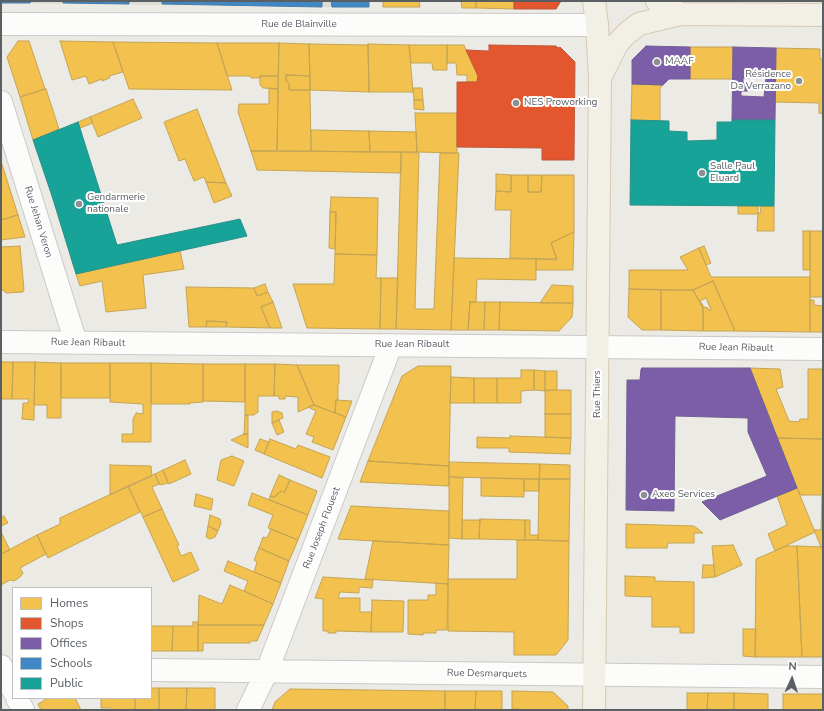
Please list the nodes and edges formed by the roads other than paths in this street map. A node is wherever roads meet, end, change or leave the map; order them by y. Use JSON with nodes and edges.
{"nodes":[{"id":1,"x":594,"y":1,"type":"edge"},
{"id":2,"x":657,"y":1,"type":"edge"},
{"id":3,"x":680,"y":14,"type":"junction"},
{"id":4,"x":823,"y":15,"type":"edge"},
{"id":5,"x":1,"y":24,"type":"edge"},
{"id":6,"x":597,"y":25,"type":"junction"},
{"id":7,"x":600,"y":78,"type":"junction"},
{"id":8,"x":1,"y":102,"type":"edge"},
{"id":9,"x":1,"y":342,"type":"edge"},
{"id":10,"x":76,"y":343,"type":"junction"},
{"id":11,"x":391,"y":345,"type":"junction"},
{"id":12,"x":598,"y":347,"type":"junction"},
{"id":13,"x":823,"y":349,"type":"edge"},
{"id":14,"x":5,"y":668,"type":"edge"},
{"id":15,"x":152,"y":670,"type":"edge"},
{"id":16,"x":267,"y":671,"type":"junction"},
{"id":17,"x":595,"y":675,"type":"junction"},
{"id":18,"x":823,"y":677,"type":"edge"},
{"id":19,"x":12,"y":687,"type":"edge"},
{"id":20,"x":18,"y":699,"type":"edge"},
{"id":21,"x":23,"y":710,"type":"edge"},
{"id":22,"x":248,"y":710,"type":"edge"},
{"id":23,"x":594,"y":710,"type":"edge"}],
"edges":[{"from":1,"to":6,"type":"main road","name":"Rue Thiers"},
{"from":2,"to":3,"type":"main road"},
{"from":3,"to":4,"type":"main road"},
{"from":3,"to":7,"type":"main road","name":"Rue Thiers"},
{"from":5,"to":6,"type":"street","name":"Rue de Blainville"},
{"from":6,"to":7,"type":"main road","name":"Rue Thiers"},
{"from":7,"to":12,"type":"main road","name":"Rue Thiers"},
{"from":8,"to":10,"type":"street","name":"Rue Jehan Veron"},
{"from":9,"to":10,"type":"street","name":"Rue Jean Ribault"},
{"from":10,"to":11,"type":"street","name":"Rue Jean Ribault"},
{"from":11,"to":12,"type":"street","name":"Rue Jean Ribault"},
{"from":11,"to":16,"type":"street","name":"Rue Joseph Flouest"},
{"from":12,"to":13,"type":"street","name":"Rue Jean Ribault"},
{"from":12,"to":17,"type":"main road","name":"Rue Thiers"},
{"from":14,"to":19,"type":"street"},
{"from":15,"to":16,"type":"street","name":"Rue Desmarquets"},
{"from":16,"to":17,"type":"street","name":"Rue Desmarquets"},
{"from":16,"to":22,"type":"street","name":"Rue Joseph Flouest"},
{"from":17,"to":18,"type":"street","name":"Rue Desmarquets"},
{"from":17,"to":23,"type":"main road","name":"Rue Thiers"},
{"from":20,"to":21,"type":"street"}]}
